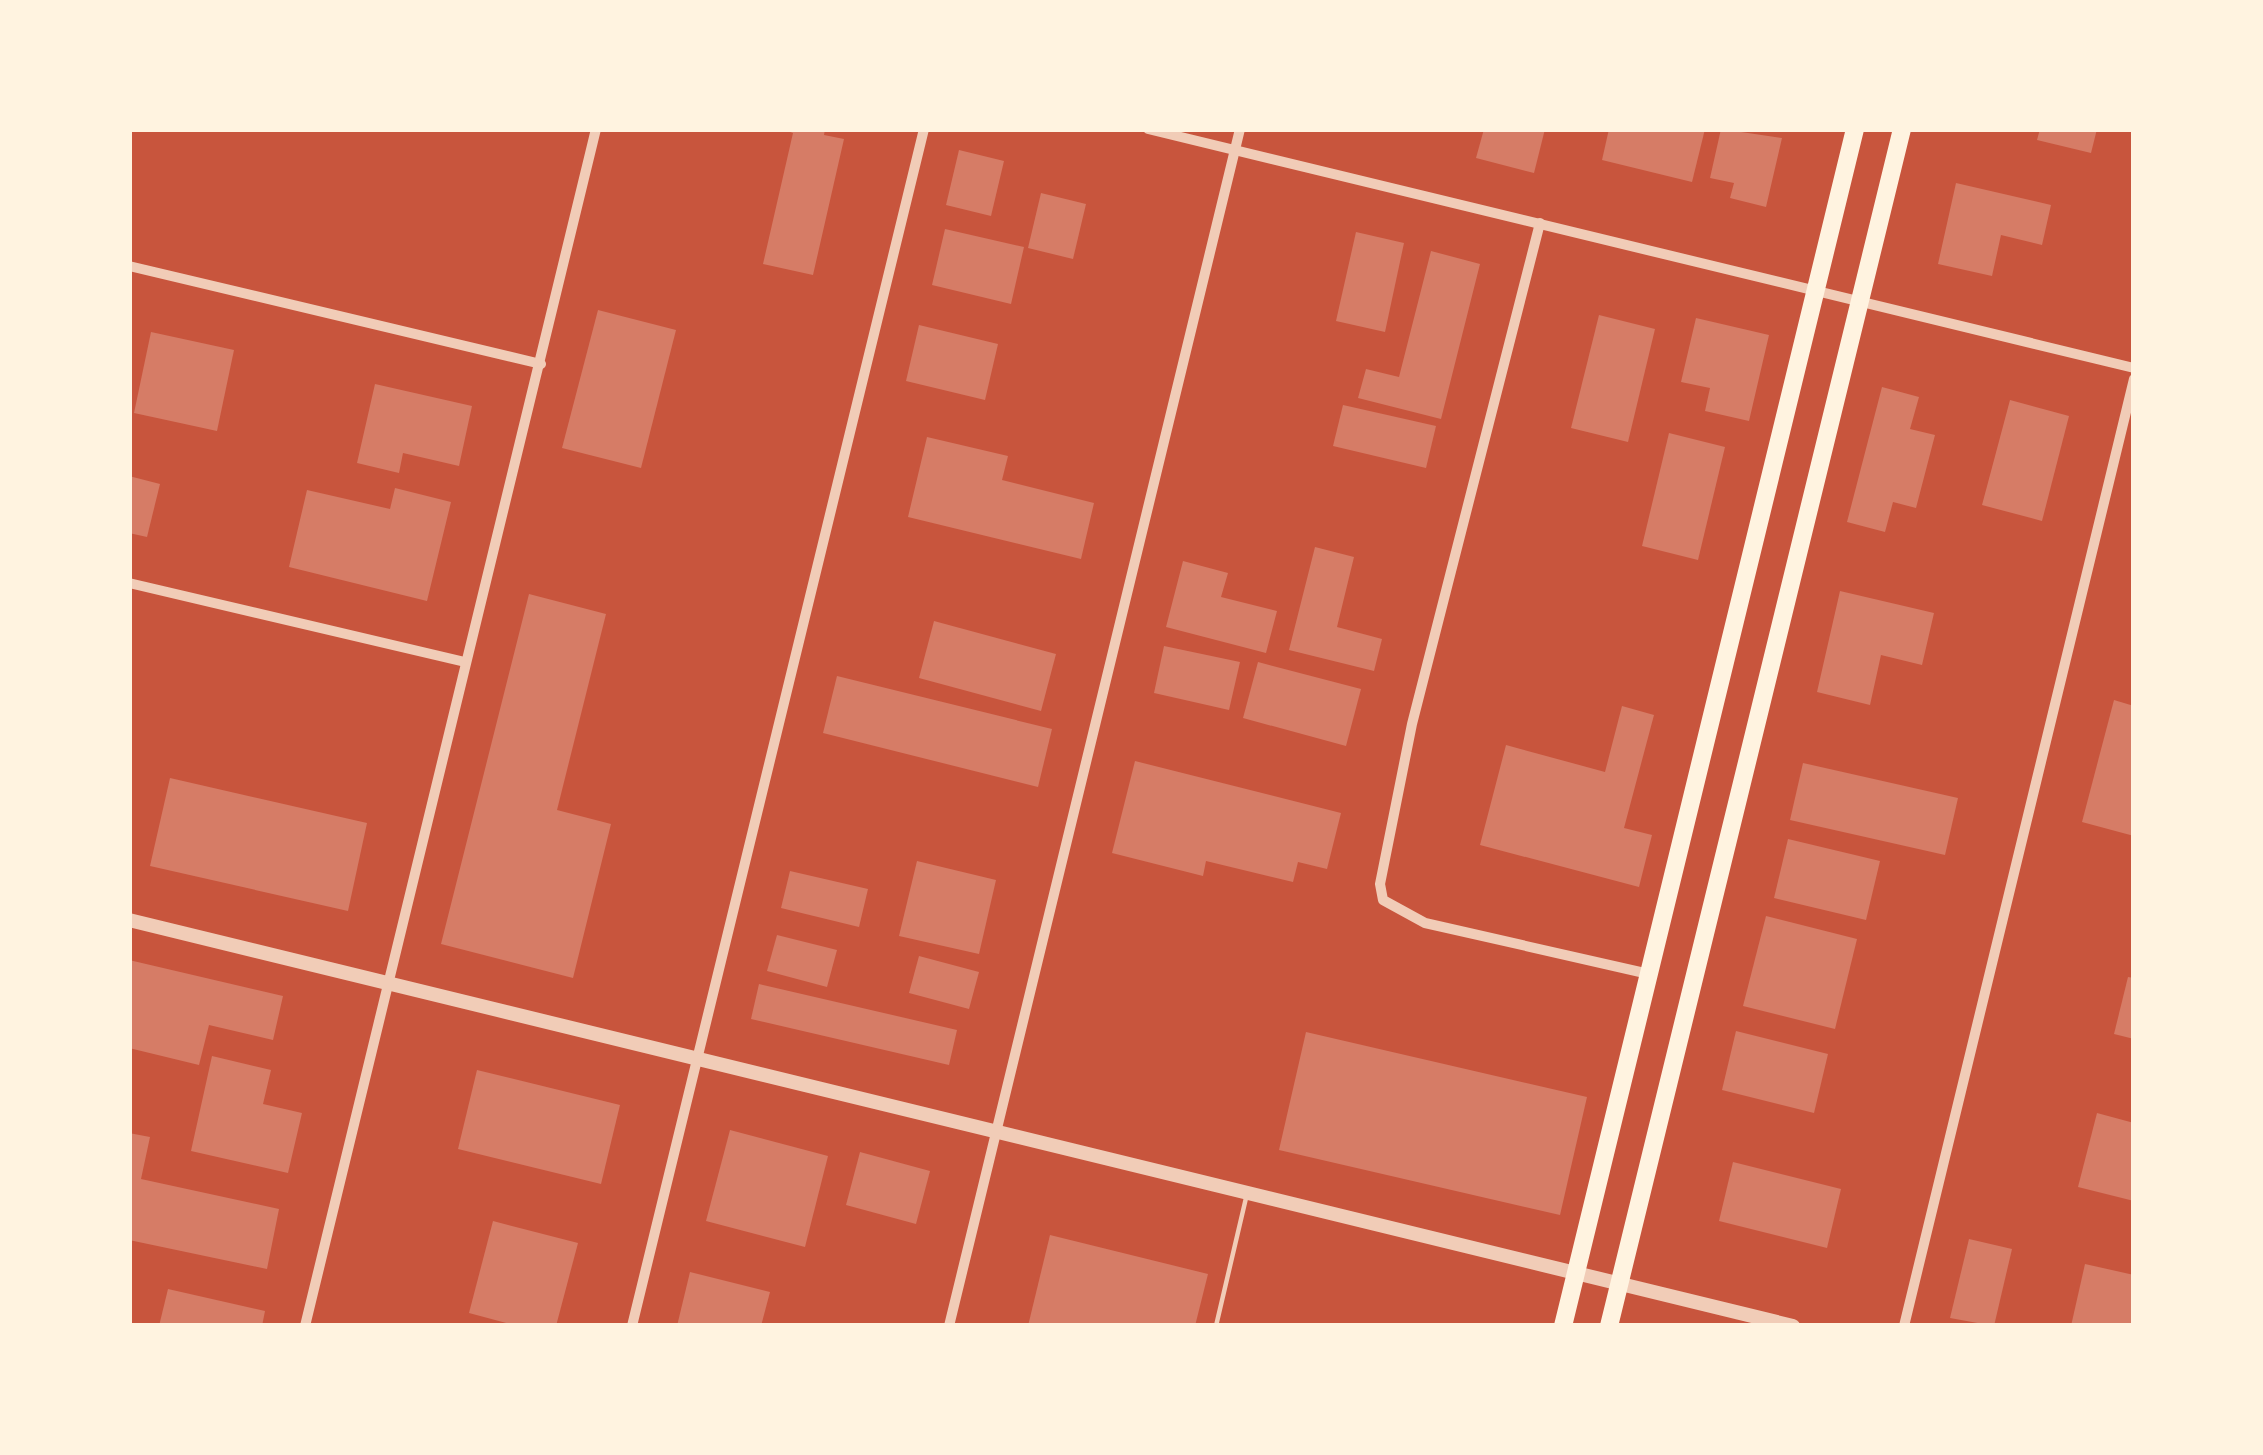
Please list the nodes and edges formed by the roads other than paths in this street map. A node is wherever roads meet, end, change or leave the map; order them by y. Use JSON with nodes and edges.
{"nodes":[{"id":1,"x":596,"y":129,"type":"edge"},
{"id":2,"x":924,"y":129,"type":"edge"},
{"id":3,"x":1148,"y":129,"type":"edge"},
{"id":4,"x":1240,"y":129,"type":"edge"},
{"id":5,"x":1855,"y":129,"type":"edge"},
{"id":6,"x":1902,"y":129,"type":"edge"},
{"id":7,"x":1235,"y":150,"type":"junction"},
{"id":8,"x":1540,"y":224,"type":"junction"},
{"id":9,"x":129,"y":266,"type":"edge"},
{"id":10,"x":1817,"y":290,"type":"junction"},
{"id":11,"x":1862,"y":301,"type":"junction"},
{"id":12,"x":541,"y":364,"type":"junction"},
{"id":13,"x":2134,"y":368,"type":"edge"},
{"id":14,"x":2134,"y":379,"type":"edge"},
{"id":15,"x":129,"y":583,"type":"edge"},
{"id":16,"x":465,"y":662,"type":"junction"},
{"id":17,"x":129,"y":920,"type":"edge"},
{"id":18,"x":1650,"y":975,"type":"junction"},
{"id":19,"x":389,"y":983,"type":"junction"},
{"id":20,"x":698,"y":1058,"type":"junction"},
{"id":21,"x":996,"y":1131,"type":"junction"},
{"id":22,"x":1247,"y":1192,"type":"junction"},
{"id":23,"x":1576,"y":1273,"type":"junction"},
{"id":24,"x":1620,"y":1283,"type":"junction"},
{"id":25,"x":305,"y":1326,"type":"edge"},
{"id":26,"x":632,"y":1326,"type":"edge"},
{"id":27,"x":949,"y":1326,"type":"edge"},
{"id":28,"x":1216,"y":1326,"type":"edge"},
{"id":29,"x":1563,"y":1326,"type":"edge"},
{"id":30,"x":1609,"y":1326,"type":"edge"},
{"id":31,"x":1793,"y":1326,"type":"edge"},
{"id":32,"x":1904,"y":1326,"type":"edge"}],
"edges":[{"from":1,"to":12,"type":"street"},
{"from":2,"to":20,"type":"street"},
{"from":3,"to":7,"type":"street"},
{"from":4,"to":7,"type":"street"},
{"from":5,"to":10,"type":"highway"},
{"from":6,"to":11,"type":"highway"},
{"from":7,"to":8,"type":"street"},
{"from":7,"to":21,"type":"street"},
{"from":8,"to":10,"type":"street"},
{"from":8,"to":18,"type":"street"},
{"from":9,"to":12,"type":"street"},
{"from":10,"to":11,"type":"street"},
{"from":10,"to":18,"type":"highway"},
{"from":11,"to":13,"type":"street"},
{"from":11,"to":24,"type":"highway"},
{"from":12,"to":16,"type":"street"},
{"from":14,"to":32,"type":"street"},
{"from":15,"to":16,"type":"street"},
{"from":16,"to":19,"type":"street"},
{"from":17,"to":19,"type":"street"},
{"from":18,"to":23,"type":"highway"},
{"from":19,"to":20,"type":"street"},
{"from":19,"to":25,"type":"street"},
{"from":20,"to":21,"type":"street"},
{"from":20,"to":26,"type":"street"},
{"from":21,"to":22,"type":"street"},
{"from":21,"to":27,"type":"street"},
{"from":22,"to":23,"type":"street"},
{"from":22,"to":28,"type":"lane"},
{"from":23,"to":24,"type":"street"},
{"from":23,"to":29,"type":"highway"},
{"from":24,"to":30,"type":"highway"},
{"from":24,"to":31,"type":"street"}]}
